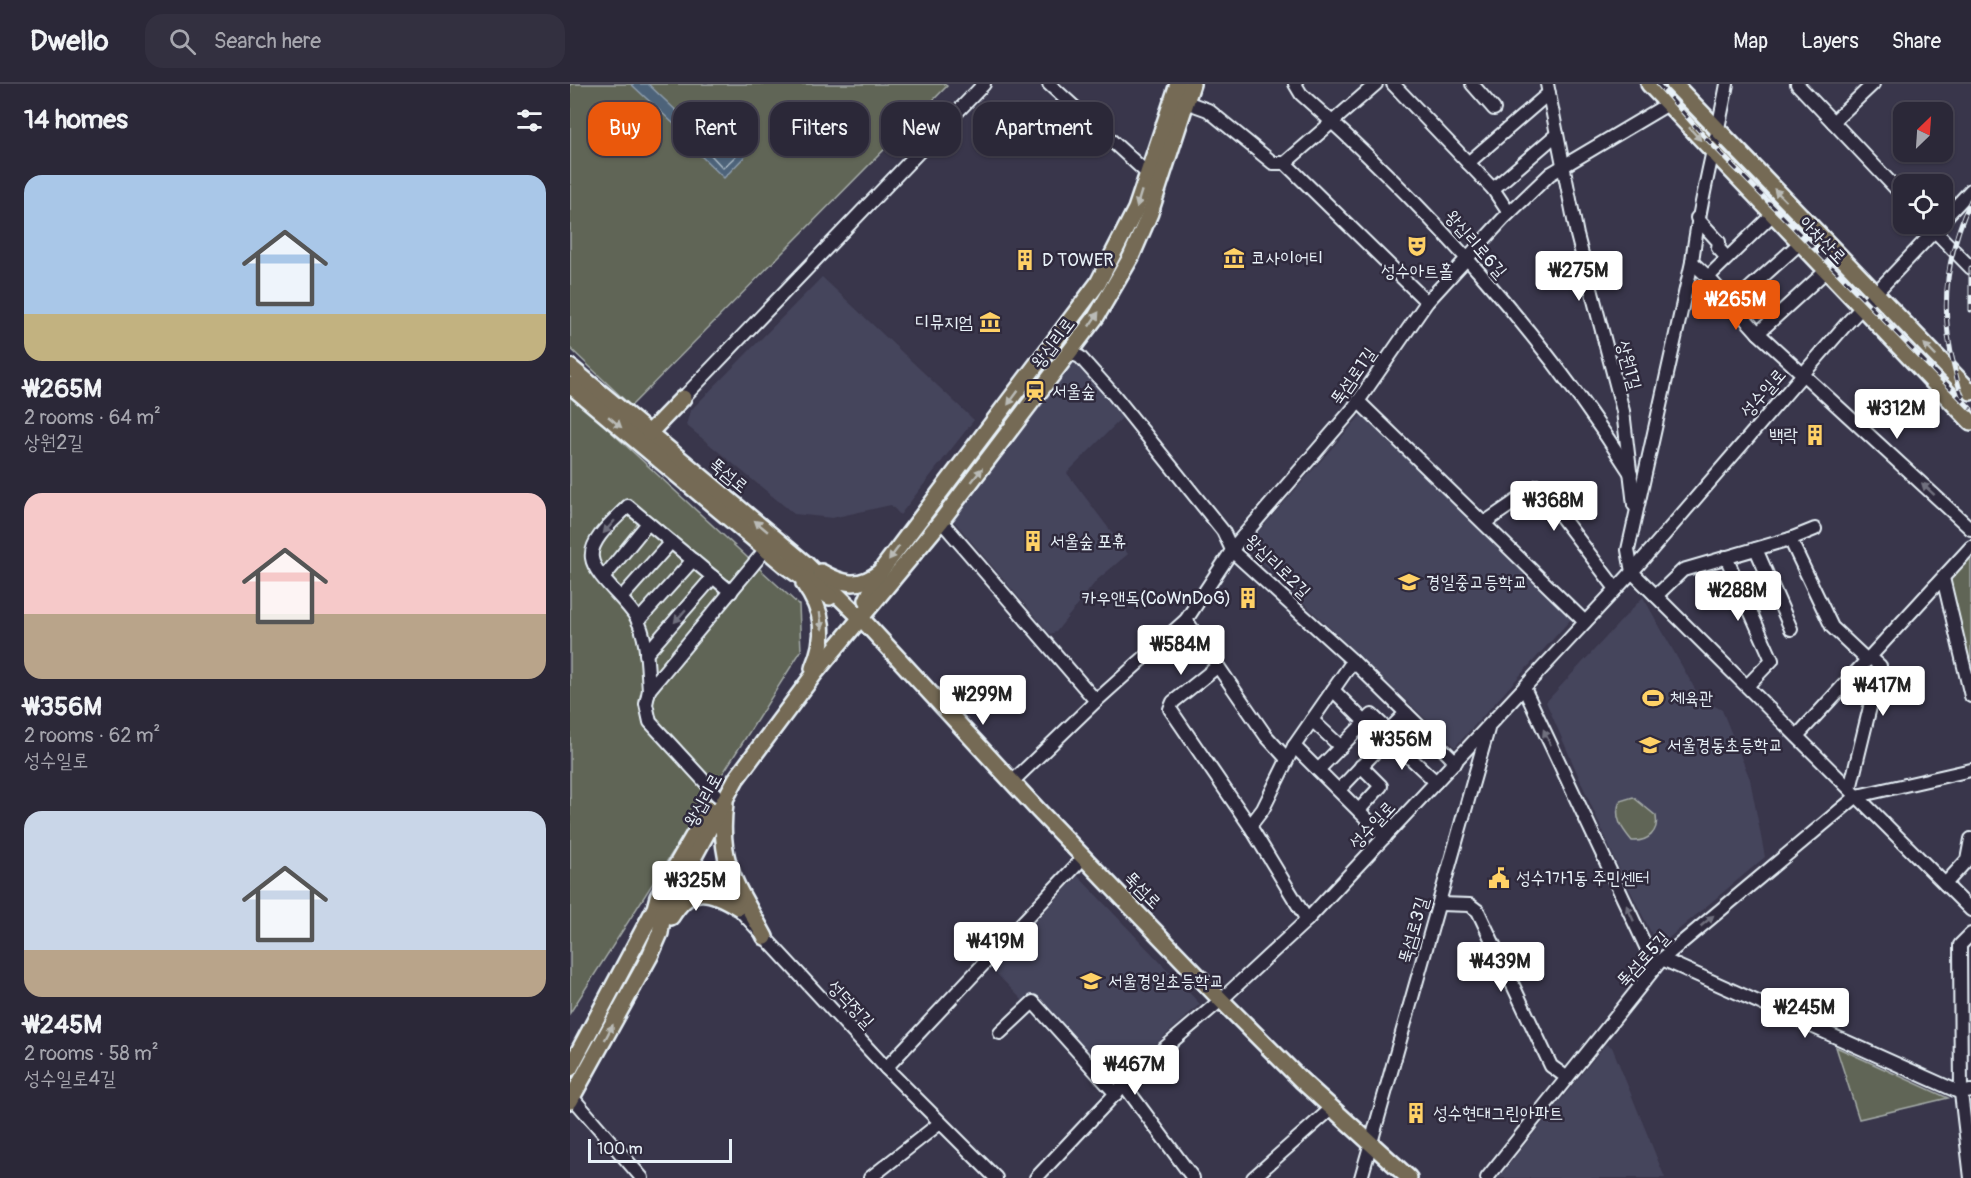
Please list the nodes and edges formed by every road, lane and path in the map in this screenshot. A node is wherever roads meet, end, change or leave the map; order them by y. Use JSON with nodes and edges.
{"nodes":[{"id":1,"x":984,"y":84,"type":"edge"},
{"id":2,"x":1048,"y":84,"type":"edge"},
{"id":3,"x":1178,"y":84,"type":"edge"},
{"id":4,"x":1191,"y":84,"type":"edge"},
{"id":5,"x":1295,"y":84,"type":"edge"},
{"id":6,"x":1376,"y":84,"type":"edge"},
{"id":7,"x":1393,"y":84,"type":"edge"},
{"id":8,"x":1472,"y":84,"type":"edge"},
{"id":9,"x":1649,"y":84,"type":"edge"},
{"id":10,"x":1674,"y":84,"type":"edge"},
{"id":11,"x":1727,"y":84,"type":"edge"},
{"id":12,"x":1797,"y":84,"type":"edge"},
{"id":13,"x":1873,"y":84,"type":"edge"},
{"id":14,"x":1548,"y":88,"type":"edge"},
{"id":15,"x":1186,"y":102,"type":"junction"},
{"id":16,"x":1668,"y":104,"type":"junction"},
{"id":17,"x":1494,"y":109,"type":"dead end"},
{"id":18,"x":1332,"y":122,"type":"junction"},
{"id":19,"x":1833,"y":122,"type":"junction"},
{"id":20,"x":1718,"y":131,"type":"junction"},
{"id":21,"x":1557,"y":134,"type":"junction"},
{"id":22,"x":1712,"y":153,"type":"junction"},
{"id":23,"x":1285,"y":163,"type":"junction"},
{"id":24,"x":1468,"y":163,"type":"junction"},
{"id":25,"x":1564,"y":167,"type":"junction"},
{"id":26,"x":1154,"y":176,"type":"junction"},
{"id":27,"x":1893,"y":185,"type":"edge"},
{"id":28,"x":1492,"y":189,"type":"junction"},
{"id":29,"x":1971,"y":190,"type":"edge"},
{"id":30,"x":1953,"y":209,"type":"edge"},
{"id":31,"x":1509,"y":213,"type":"junction"},
{"id":32,"x":1772,"y":215,"type":"junction"},
{"id":33,"x":1697,"y":218,"type":"junction"},
{"id":34,"x":1929,"y":234,"type":"edge"},
{"id":35,"x":1944,"y":234,"type":"edge"},
{"id":36,"x":1800,"y":244,"type":"junction"},
{"id":37,"x":1727,"y":258,"type":"junction"},
{"id":38,"x":1467,"y":259,"type":"junction"},
{"id":39,"x":1692,"y":262,"type":"junction"},
{"id":40,"x":1971,"y":268,"type":"edge"},
{"id":41,"x":1826,"y":271,"type":"junction"},
{"id":42,"x":1708,"y":277,"type":"junction"},
{"id":43,"x":1874,"y":293,"type":"junction"},
{"id":44,"x":1427,"y":302,"type":"junction"},
{"id":45,"x":1732,"y":304,"type":"junction"},
{"id":46,"x":1862,"y":307,"type":"junction"},
{"id":47,"x":1758,"y":333,"type":"junction"},
{"id":48,"x":1070,"y":352,"type":"junction"},
{"id":49,"x":570,"y":367,"type":"edge"},
{"id":50,"x":1803,"y":374,"type":"junction"},
{"id":51,"x":570,"y":384,"type":"edge"},
{"id":52,"x":1971,"y":392,"type":"edge"},
{"id":53,"x":683,"y":398,"type":"joint"},
{"id":54,"x":1358,"y":401,"type":"junction"},
{"id":55,"x":1971,"y":422,"type":"edge"},
{"id":56,"x":649,"y":434,"type":"junction"},
{"id":57,"x":1631,"y":474,"type":"junction"},
{"id":58,"x":1635,"y":516,"type":"junction"},
{"id":59,"x":940,"y":521,"type":"junction"},
{"id":60,"x":648,"y":523,"type":"junction"},
{"id":61,"x":1484,"y":523,"type":"junction"},
{"id":62,"x":1971,"y":528,"type":"edge"},
{"id":63,"x":1815,"y":529,"type":"dead end"},
{"id":64,"x":1790,"y":539,"type":"junction"},
{"id":65,"x":670,"y":542,"type":"junction"},
{"id":66,"x":1971,"y":547,"type":"edge"},
{"id":67,"x":766,"y":549,"type":"junction"},
{"id":68,"x":1756,"y":549,"type":"junction"},
{"id":69,"x":1233,"y":552,"type":"junction"},
{"id":70,"x":1726,"y":557,"type":"junction"},
{"id":71,"x":693,"y":560,"type":"junction"},
{"id":72,"x":802,"y":570,"type":"junction"},
{"id":73,"x":880,"y":572,"type":"junction"},
{"id":74,"x":1632,"y":572,"type":"junction"},
{"id":75,"x":604,"y":577,"type":"junction"},
{"id":76,"x":713,"y":577,"type":"junction"},
{"id":77,"x":1942,"y":578,"type":"junction"},
{"id":78,"x":1616,"y":589,"type":"junction"},
{"id":79,"x":731,"y":592,"type":"junction"},
{"id":80,"x":1656,"y":596,"type":"junction"},
{"id":81,"x":622,"y":597,"type":"junction"},
{"id":82,"x":860,"y":617,"type":"junction"},
{"id":83,"x":1186,"y":620,"type":"junction"},
{"id":84,"x":638,"y":621,"type":"junction"},
{"id":85,"x":1586,"y":622,"type":"junction"},
{"id":86,"x":1791,"y":629,"type":"dead end"},
{"id":87,"x":646,"y":654,"type":"junction"},
{"id":88,"x":1869,"y":658,"type":"junction"},
{"id":89,"x":1353,"y":661,"type":"junction"},
{"id":90,"x":1218,"y":666,"type":"junction"},
{"id":91,"x":812,"y":670,"type":"junction"},
{"id":92,"x":1747,"y":686,"type":"junction"},
{"id":93,"x":1524,"y":688,"type":"junction"},
{"id":94,"x":649,"y":690,"type":"junction"},
{"id":95,"x":1333,"y":690,"type":"junction"},
{"id":96,"x":1971,"y":696,"type":"edge"},
{"id":97,"x":1096,"y":701,"type":"junction"},
{"id":98,"x":1406,"y":713,"type":"junction"},
{"id":99,"x":1312,"y":720,"type":"junction"},
{"id":100,"x":1365,"y":722,"type":"junction"},
{"id":101,"x":1489,"y":726,"type":"junction"},
{"id":102,"x":1388,"y":734,"type":"junction"},
{"id":103,"x":1797,"y":736,"type":"junction"},
{"id":104,"x":1294,"y":746,"type":"junction"},
{"id":105,"x":1341,"y":747,"type":"junction"},
{"id":106,"x":1287,"y":759,"type":"junction"},
{"id":107,"x":1456,"y":762,"type":"junction"},
{"id":108,"x":1361,"y":766,"type":"junction"},
{"id":109,"x":1318,"y":770,"type":"junction"},
{"id":110,"x":1971,"y":770,"type":"edge"},
{"id":111,"x":1012,"y":782,"type":"junction"},
{"id":112,"x":1436,"y":782,"type":"junction"},
{"id":113,"x":1339,"y":790,"type":"junction"},
{"id":114,"x":1854,"y":793,"type":"junction"},
{"id":115,"x":721,"y":795,"type":"junction"},
{"id":116,"x":1359,"y":810,"type":"junction"},
{"id":117,"x":1250,"y":826,"type":"junction"},
{"id":118,"x":1385,"y":837,"type":"junction"},
{"id":119,"x":1971,"y":839,"type":"edge"},
{"id":120,"x":689,"y":855,"type":"junction"},
{"id":121,"x":1084,"y":857,"type":"junction"},
{"id":122,"x":1945,"y":884,"type":"junction"},
{"id":123,"x":658,"y":897,"type":"junction"},
{"id":124,"x":1440,"y":904,"type":"junction"},
{"id":125,"x":738,"y":907,"type":"junction"},
{"id":126,"x":1971,"y":910,"type":"edge"},
{"id":127,"x":1307,"y":920,"type":"junction"},
{"id":128,"x":661,"y":925,"type":"junction"},
{"id":129,"x":1971,"y":934,"type":"edge"},
{"id":130,"x":765,"y":937,"type":"junction"},
{"id":131,"x":640,"y":942,"type":"junction"},
{"id":132,"x":1659,"y":963,"type":"junction"},
{"id":133,"x":1221,"y":1000,"type":"junction"},
{"id":134,"x":1000,"y":1033,"type":"dead end"},
{"id":135,"x":570,"y":1051,"type":"edge"},
{"id":136,"x":570,"y":1068,"type":"edge"},
{"id":137,"x":886,"y":1068,"type":"junction"},
{"id":138,"x":1562,"y":1074,"type":"dead end"},
{"id":139,"x":570,"y":1079,"type":"edge"},
{"id":140,"x":1120,"y":1090,"type":"junction"},
{"id":141,"x":1966,"y":1092,"type":"edge"},
{"id":142,"x":571,"y":1099,"type":"edge"},
{"id":143,"x":1332,"y":1108,"type":"junction"},
{"id":144,"x":940,"y":1123,"type":"junction"},
{"id":145,"x":1371,"y":1143,"type":"junction"},
{"id":146,"x":642,"y":1178,"type":"edge"},
{"id":147,"x":870,"y":1178,"type":"edge"},
{"id":148,"x":996,"y":1178,"type":"edge"},
{"id":149,"x":1036,"y":1178,"type":"edge"},
{"id":150,"x":1193,"y":1178,"type":"edge"},
{"id":151,"x":1252,"y":1178,"type":"edge"},
{"id":152,"x":1361,"y":1178,"type":"edge"},
{"id":153,"x":1409,"y":1178,"type":"edge"},
{"id":154,"x":1487,"y":1178,"type":"edge"},
{"id":155,"x":1971,"y":1178,"type":"edge"}],
"edges":[{"from":1,"to":53,"type":"street"},
{"from":2,"to":26,"type":"street"},
{"from":3,"to":26,"type":"main road","name":"왕십리로"},
{"from":4,"to":15,"type":"main road","name":"왕십리로"},
{"from":5,"to":18,"type":"street","name":"왕십리로6길"},
{"from":6,"to":18,"type":"street"},
{"from":7,"to":24,"type":"street"},
{"from":8,"to":17,"type":"street"},
{"from":9,"to":16,"type":"main road","name":"아차산로"},
{"from":10,"to":20,"type":"main road","name":"아차산로"},
{"from":11,"to":20,"type":"street"},
{"from":12,"to":19,"type":"street"},
{"from":13,"to":19,"type":"street"},
{"from":14,"to":21,"type":"street","name":"상원1길"},
{"from":14,"to":24,"type":"street"},
{"from":15,"to":23,"type":"street"},
{"from":15,"to":26,"type":"main road","name":"왕십리로"},
{"from":16,"to":22,"type":"main road","name":"아차산로","one_way":true},
{"from":16,"to":25,"type":"street","name":"뚝섬로1길"},
{"from":18,"to":23,"type":"street"},
{"from":18,"to":38,"type":"street","name":"왕십리로6길"},
{"from":19,"to":27,"type":"street"},
{"from":20,"to":22,"type":"street"},
{"from":43,"to":20,"type":"main road","name":"아차산로","one_way":true},
{"from":21,"to":25,"type":"street","name":"상원1길"},
{"from":21,"to":28,"type":"street"},
{"from":22,"to":32,"type":"main road","name":"아차산로"},
{"from":22,"to":33,"type":"street"},
{"from":23,"to":44,"type":"street"},
{"from":24,"to":28,"type":"street"},
{"from":25,"to":31,"type":"street","name":"뚝섬로1길"},
{"from":25,"to":57,"type":"street","name":"상원1길"},
{"from":48,"to":26,"type":"main road","name":"왕십리로","one_way":true},
{"from":26,"to":73,"type":"main road","name":"왕십리로","one_way":true},
{"from":28,"to":31,"type":"street"},
{"from":29,"to":30,"type":"street","name":"성수일로"},
{"from":31,"to":38,"type":"street","name":"뚝섬로1길"},
{"from":32,"to":36,"type":"main road","name":"아차산로"},
{"from":32,"to":37,"type":"street"},
{"from":33,"to":37,"type":"street"},
{"from":33,"to":39,"type":"street"},
{"from":34,"to":43,"type":"street","name":"성수일로"},
{"from":35,"to":40,"type":"street"},
{"from":36,"to":41,"type":"main road","name":"아차산로"},
{"from":36,"to":45,"type":"street"},
{"from":37,"to":42,"type":"street"},
{"from":38,"to":44,"type":"street","name":"뚝섬로1길"},
{"from":38,"to":57,"type":"street","name":"왕십리로6길"},
{"from":39,"to":42,"type":"street"},
{"from":39,"to":58,"type":"street"},
{"from":41,"to":46,"type":"main road","name":"아차산로"},
{"from":41,"to":47,"type":"street"},
{"from":42,"to":45,"type":"street"},
{"from":43,"to":46,"type":"street","name":"성수일로"},
{"from":52,"to":43,"type":"main road","name":"아차산로","one_way":true},
{"from":44,"to":54,"type":"street","name":"뚝섬로1길"},
{"from":45,"to":47,"type":"street"},
{"from":46,"to":50,"type":"street","name":"성수일로"},
{"from":46,"to":55,"type":"main road","name":"아차산로"},
{"from":47,"to":50,"type":"street"},
{"from":59,"to":48,"type":"main road","name":"왕십리로","one_way":true},
{"from":48,"to":69,"type":"street","name":"왕십리로2길"},
{"from":49,"to":56,"type":"main road","name":"뚝섬로"},
{"from":62,"to":50,"type":"street","one_way":true},
{"from":50,"to":74,"type":"street","name":"성수일로"},
{"from":51,"to":67,"type":"main road","name":"뚝섬로","one_way":true},
{"from":53,"to":56,"type":"main road"},
{"from":54,"to":61,"type":"street"},
{"from":54,"to":69,"type":"street","name":"뚝섬로1길"},
{"from":72,"to":56,"type":"main road","name":"뚝섬로","one_way":true},
{"from":57,"to":58,"type":"street","name":"상원1길"},
{"from":58,"to":74,"type":"street"},
{"from":59,"to":82,"type":"main road","name":"왕십리로"},
{"from":59,"to":97,"type":"street"},
{"from":60,"to":65,"type":"street"},
{"from":60,"to":75,"type":"street"},
{"from":60,"to":75,"type":"street","one_way":true},
{"from":61,"to":78,"type":"street"},
{"from":61,"to":85,"type":"street"},
{"from":63,"to":64,"type":"street"},
{"from":64,"to":68,"type":"street"},
{"from":64,"to":88,"type":"street"},
{"from":65,"to":71,"type":"street"},
{"from":65,"to":81,"type":"street"},
{"from":66,"to":77,"type":"street"},
{"from":67,"to":72,"type":"main road","name":"뚝섬로"},
{"from":67,"to":79,"type":"street"},
{"from":68,"to":70,"type":"street"},
{"from":68,"to":86,"type":"street"},
{"from":69,"to":83,"type":"street","name":"뚝섬로1길"},
{"from":69,"to":89,"type":"street","name":"왕십리로2길"},
{"from":70,"to":80,"type":"street"},
{"from":70,"to":92,"type":"street"},
{"from":71,"to":76,"type":"street"},
{"from":71,"to":84,"type":"street"},
{"from":72,"to":73,"type":"main road"},
{"from":72,"to":82,"type":"main road","name":"뚝섬로"},
{"from":72,"to":91,"type":"main road","one_way":true},
{"from":73,"to":82,"type":"main road","name":"왕십리로"},
{"from":74,"to":78,"type":"street","name":"성수일로"},
{"from":74,"to":80,"type":"street"},
{"from":75,"to":81,"type":"street"},
{"from":76,"to":79,"type":"street"},
{"from":76,"to":87,"type":"street","one_way":true},
{"from":77,"to":88,"type":"street"},
{"from":77,"to":96,"type":"street"},
{"from":78,"to":85,"type":"street","name":"성수일로"},
{"from":79,"to":94,"type":"street"},
{"from":80,"to":92,"type":"street"},
{"from":81,"to":84,"type":"street"},
{"from":82,"to":91,"type":"main road","name":"왕십리로"},
{"from":82,"to":111,"type":"main road","name":"뚝섬로"},
{"from":82,"to":115,"type":"main road","name":"왕십리로"},
{"from":83,"to":90,"type":"street"},
{"from":83,"to":97,"type":"street","name":"뚝섬로1길"},
{"from":84,"to":87,"type":"street"},
{"from":85,"to":93,"type":"street","name":"성수일로"},
{"from":87,"to":94,"type":"street"},
{"from":88,"to":103,"type":"street"},
{"from":88,"to":114,"type":"street"},
{"from":89,"to":95,"type":"street"},
{"from":89,"to":98,"type":"street","name":"왕십리로2길"},
{"from":90,"to":106,"type":"street"},
{"from":90,"to":117,"type":"street"},
{"from":91,"to":115,"type":"main road","name":"왕십리로"},
{"from":92,"to":103,"type":"street"},
{"from":93,"to":101,"type":"street","name":"성수일로"},
{"from":132,"to":93,"type":"street","one_way":true},
{"from":94,"to":115,"type":"street"},
{"from":95,"to":99,"type":"street"},
{"from":95,"to":100,"type":"street"},
{"from":97,"to":111,"type":"street","name":"뚝섬로1길"},
{"from":98,"to":102,"type":"street"},
{"from":98,"to":107,"type":"street","name":"왕십리로2길"},
{"from":99,"to":104,"type":"street"},
{"from":99,"to":105,"type":"street"},
{"from":100,"to":102,"type":"street"},
{"from":100,"to":105,"type":"street"},
{"from":101,"to":107,"type":"street","name":"성수일로"},
{"from":101,"to":124,"type":"street","name":"뚝섬로3길"},
{"from":102,"to":108,"type":"street"},
{"from":102,"to":112,"type":"street"},
{"from":103,"to":114,"type":"street"},
{"from":104,"to":106,"type":"street"},
{"from":104,"to":109,"type":"street"},
{"from":105,"to":109,"type":"street"},
{"from":106,"to":117,"type":"street"},
{"from":107,"to":112,"type":"street","name":"성수일로"},
{"from":108,"to":113,"type":"street"},
{"from":108,"to":116,"type":"street"},
{"from":109,"to":113,"type":"street"},
{"from":110,"to":114,"type":"street"},
{"from":111,"to":121,"type":"main road","name":"뚝섬로"},
{"from":112,"to":118,"type":"street","name":"성수일로"},
{"from":113,"to":116,"type":"street"},
{"from":114,"to":122,"type":"street"},
{"from":132,"to":114,"type":"street","name":"뚝섬로5길","one_way":true},
{"from":115,"to":120,"type":"main road","name":"왕십리로"},
{"from":115,"to":130,"type":"main road"},
{"from":116,"to":118,"type":"street"},
{"from":117,"to":127,"type":"street"},
{"from":118,"to":127,"type":"street","name":"성수일로"},
{"from":119,"to":122,"type":"street"},
{"from":120,"to":123,"type":"main road","name":"왕십리로"},
{"from":120,"to":125,"type":"street","name":"성덕정길"},
{"from":120,"to":128,"type":"main road","name":"왕십리로"},
{"from":121,"to":133,"type":"main road","name":"뚝섬로"},
{"from":121,"to":137,"type":"street"},
{"from":122,"to":126,"type":"street"},
{"from":123,"to":131,"type":"main road","name":"왕십리로"},
{"from":123,"to":135,"type":"main road"},
{"from":124,"to":138,"type":"street"},
{"from":124,"to":145,"type":"street","name":"뚝섬로3길"},
{"from":125,"to":128,"type":"main road"},
{"from":125,"to":130,"type":"street","name":"성덕정길"},
{"from":127,"to":133,"type":"street","name":"성수일로"},
{"from":128,"to":131,"type":"main road","name":"왕십리로"},
{"from":142,"to":128,"type":"main road","one_way":true},
{"from":129,"to":141,"type":"street"},
{"from":130,"to":137,"type":"street","name":"성덕정길"},
{"from":131,"to":136,"type":"main road","name":"왕십리로"},
{"from":131,"to":139,"type":"main road","name":"왕십리로"},
{"from":132,"to":141,"type":"street"},
{"from":132,"to":154,"type":"street","name":"뚝섬로5길"},
{"from":133,"to":140,"type":"street","name":"성수일로"},
{"from":133,"to":143,"type":"main road","name":"뚝섬로"},
{"from":134,"to":140,"type":"street"},
{"from":137,"to":144,"type":"street","name":"성덕정길"},
{"from":140,"to":149,"type":"street","name":"성수일로"},
{"from":140,"to":150,"type":"street"},
{"from":141,"to":155,"type":"street"},
{"from":142,"to":146,"type":"street"},
{"from":143,"to":145,"type":"main road","name":"뚝섬로"},
{"from":143,"to":151,"type":"street"},
{"from":144,"to":147,"type":"street"},
{"from":144,"to":148,"type":"street","name":"성덕정길"},
{"from":145,"to":152,"type":"street","name":"뚝섬로3길"},
{"from":145,"to":153,"type":"main road","name":"뚝섬로"}]}
